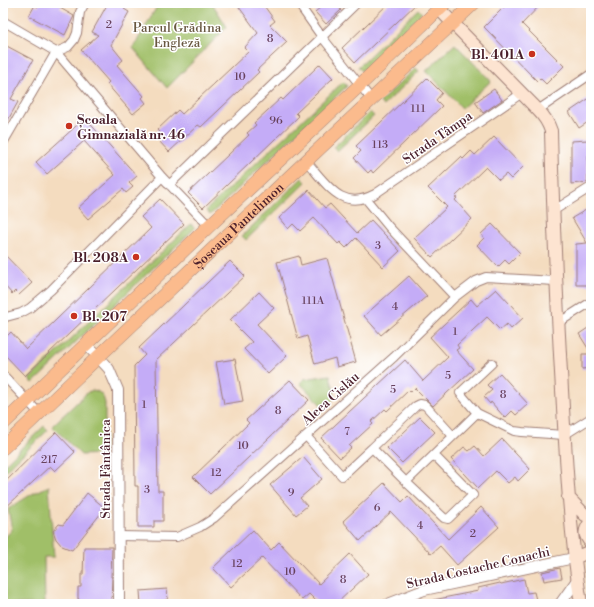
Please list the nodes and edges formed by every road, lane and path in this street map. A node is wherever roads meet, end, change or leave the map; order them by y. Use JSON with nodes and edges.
{"nodes":[{"id":1,"x":85,"y":3,"type":"edge"},
{"id":2,"x":298,"y":3,"type":"edge"},
{"id":3,"x":357,"y":3,"type":"edge"},
{"id":4,"x":474,"y":3,"type":"edge"},
{"id":5,"x":442,"y":6,"type":"edge"},
{"id":6,"x":3,"y":22,"type":"edge"},
{"id":7,"x":452,"y":23,"type":"junction"},
{"id":8,"x":322,"y":37,"type":"junction"},
{"id":9,"x":56,"y":52,"type":"junction"},
{"id":10,"x":591,"y":74,"type":"edge"},
{"id":11,"x":359,"y":86,"type":"junction"},
{"id":12,"x":522,"y":93,"type":"junction"},
{"id":13,"x":371,"y":99,"type":"junction"},
{"id":14,"x":538,"y":110,"type":"junction"},
{"id":15,"x":3,"y":143,"type":"edge"},
{"id":16,"x":306,"y":161,"type":"junction"},
{"id":17,"x":162,"y":177,"type":"junction"},
{"id":18,"x":169,"y":184,"type":"junction"},
{"id":19,"x":591,"y":186,"type":"edge"},
{"id":20,"x":366,"y":199,"type":"junction"},
{"id":21,"x":553,"y":211,"type":"junction"},
{"id":22,"x":209,"y":226,"type":"junction"},
{"id":23,"x":555,"y":281,"type":"junction"},
{"id":24,"x":456,"y":297,"type":"junction"},
{"id":25,"x":591,"y":302,"type":"edge"},
{"id":26,"x":3,"y":319,"type":"edge"},
{"id":27,"x":558,"y":323,"type":"junction"},
{"id":28,"x":86,"y":344,"type":"junction"},
{"id":29,"x":98,"y":357,"type":"junction"},
{"id":30,"x":492,"y":363,"type":"dead end"},
{"id":31,"x":3,"y":375,"type":"edge"},
{"id":32,"x":27,"y":400,"type":"junction"},
{"id":33,"x":477,"y":413,"type":"junction"},
{"id":34,"x":39,"y":414,"type":"junction"},
{"id":35,"x":591,"y":418,"type":"edge"},
{"id":36,"x":3,"y":424,"type":"edge"},
{"id":37,"x":564,"y":435,"type":"junction"},
{"id":38,"x":306,"y":436,"type":"junction"},
{"id":39,"x":453,"y":436,"type":"junction"},
{"id":40,"x":3,"y":448,"type":"edge"},
{"id":41,"x":372,"y":448,"type":"junction"},
{"id":42,"x":434,"y":455,"type":"junction"},
{"id":43,"x":406,"y":482,"type":"junction"},
{"id":44,"x":568,"y":497,"type":"junction"},
{"id":45,"x":591,"y":520,"type":"edge"},
{"id":46,"x":119,"y":536,"type":"junction"},
{"id":47,"x":591,"y":543,"type":"edge"},
{"id":48,"x":591,"y":551,"type":"edge"},
{"id":49,"x":574,"y":558,"type":"junction"},
{"id":50,"x":577,"y":580,"type":"junction"},
{"id":51,"x":119,"y":604,"type":"edge"},
{"id":52,"x":388,"y":604,"type":"edge"},
{"id":53,"x":560,"y":604,"type":"edge"},
{"id":54,"x":581,"y":604,"type":"edge"}],
"edges":[{"from":1,"to":9,"type":"street"},
{"from":2,"to":8,"type":"street"},
{"from":3,"to":8,"type":"street"},
{"from":4,"to":7,"type":"main road","name":"Șoseaua Pantelimon"},
{"from":5,"to":7,"type":"main road"},
{"from":5,"to":11,"type":"main road","name":"Șoseaua Pantelimon"},
{"from":6,"to":9,"type":"street"},
{"from":7,"to":12,"type":"main road"},
{"from":7,"to":13,"type":"main road","name":"Șoseaua Pantelimon"},
{"from":8,"to":11,"type":"street"},
{"from":8,"to":18,"type":"street"},
{"from":9,"to":15,"type":"street"},
{"from":9,"to":17,"type":"street"},
{"from":10,"to":14,"type":"street"},
{"from":11,"to":13,"type":"street"},
{"from":11,"to":22,"type":"main road","name":"Șoseaua Pantelimon"},
{"from":12,"to":14,"type":"main road"},
{"from":12,"to":20,"type":"street","name":"Strada Tâmpa"},
{"from":13,"to":16,"type":"main road","name":"Șoseaua Pantelimon"},
{"from":14,"to":21,"type":"main road"},
{"from":16,"to":20,"type":"street"},
{"from":16,"to":29,"type":"main road","name":"Șoseaua Pantelimon"},
{"from":17,"to":18,"type":"street"},
{"from":17,"to":26,"type":"street"},
{"from":18,"to":22,"type":"street"},
{"from":19,"to":21,"type":"street"},
{"from":20,"to":24,"type":"street"},
{"from":21,"to":23,"type":"main road"},
{"from":22,"to":28,"type":"main road","name":"Șoseaua Pantelimon"},
{"from":23,"to":24,"type":"street","name":"Aleea Cislău"},
{"from":23,"to":27,"type":"main road"},
{"from":24,"to":38,"type":"street","name":"Aleea Cislău"},
{"from":25,"to":27,"type":"street"},
{"from":27,"to":37,"type":"main road"},
{"from":28,"to":29,"type":"street","name":"Strada Fântânica"},
{"from":28,"to":32,"type":"main road","name":"Șoseaua Pantelimon"},
{"from":29,"to":34,"type":"main road","name":"Șoseaua Pantelimon"},
{"from":29,"to":46,"type":"street","name":"Strada Fântânica"},
{"from":30,"to":33,"type":"street"},
{"from":31,"to":32,"type":"street"},
{"from":32,"to":34,"type":"street"},
{"from":32,"to":36,"type":"main road","name":"Șoseaua Pantelimon"},
{"from":33,"to":37,"type":"street"},
{"from":33,"to":39,"type":"street"},
{"from":34,"to":40,"type":"main road","name":"Șoseaua Pantelimon"},
{"from":35,"to":37,"type":"street"},
{"from":37,"to":44,"type":"main road"},
{"from":38,"to":41,"type":"street"},
{"from":38,"to":46,"type":"street","name":"Aleea Cislău"},
{"from":39,"to":41,"type":"street"},
{"from":39,"to":42,"type":"street"},
{"from":41,"to":43,"type":"street"},
{"from":42,"to":43,"type":"street"},
{"from":42,"to":43,"type":"street"},
{"from":44,"to":45,"type":"main road"},
{"from":44,"to":49,"type":"main road"},
{"from":45,"to":47,"type":"main road"},
{"from":46,"to":51,"type":"street","name":"Strada Fântânica"},
{"from":48,"to":49,"type":"main road"},
{"from":49,"to":50,"type":"main road"},
{"from":49,"to":52,"type":"street","name":"Strada Costache Conachi"},
{"from":50,"to":53,"type":"street"},
{"from":50,"to":54,"type":"main road"}]}
